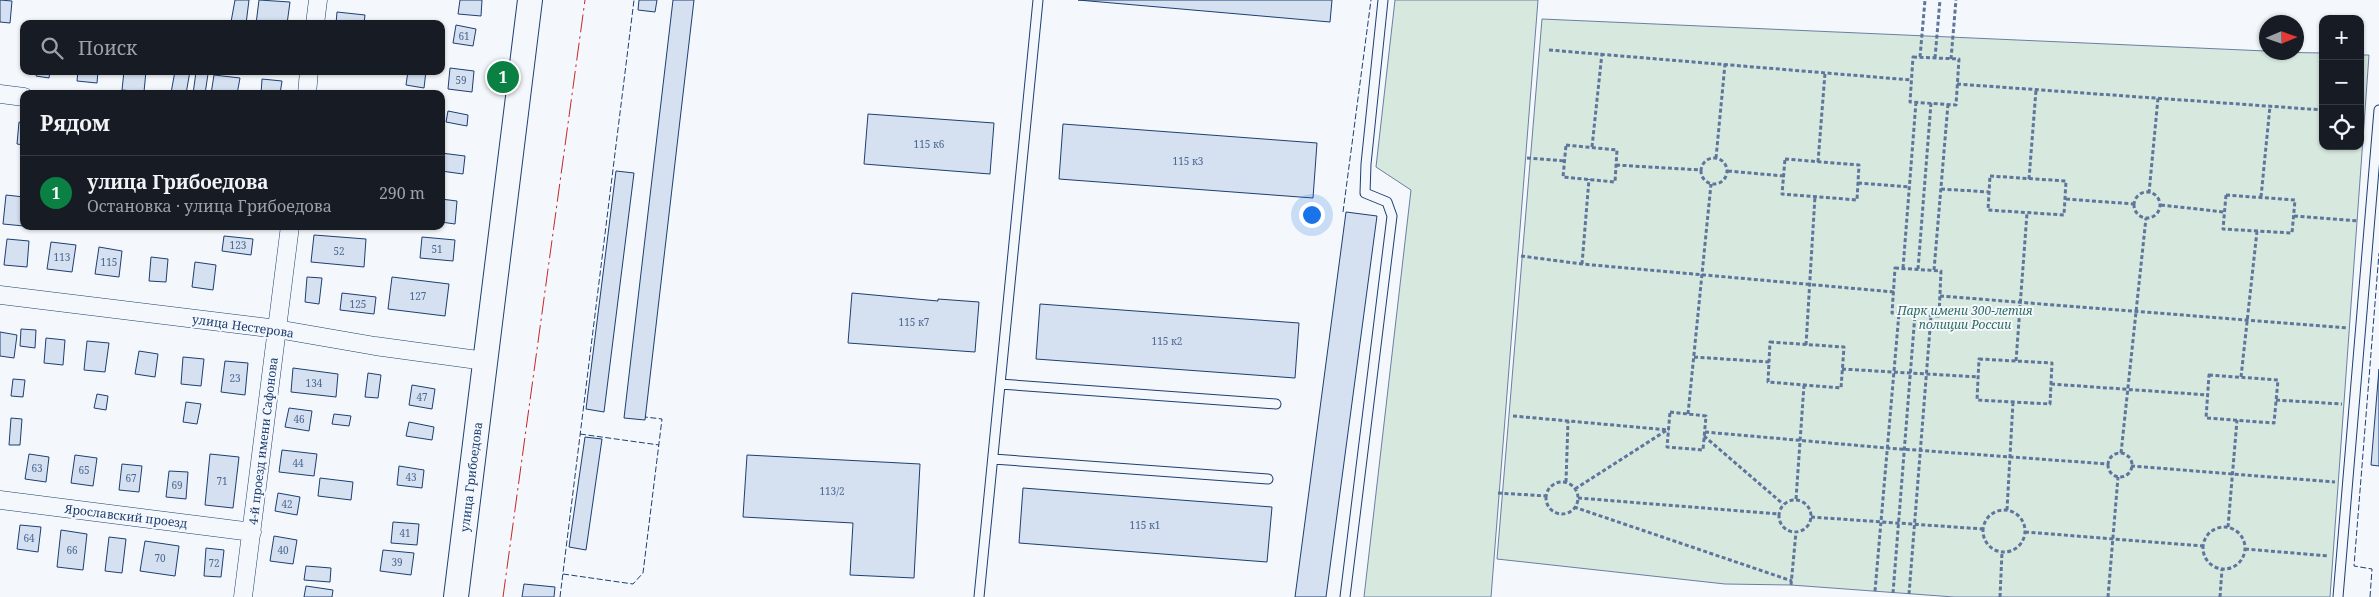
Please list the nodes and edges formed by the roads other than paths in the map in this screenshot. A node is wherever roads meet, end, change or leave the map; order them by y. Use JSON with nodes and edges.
{"nodes":[{"id":1,"x":318,"y":0,"type":"edge"},
{"id":2,"x":530,"y":0,"type":"edge"},
{"id":3,"x":1038,"y":0,"type":"edge"},
{"id":4,"x":1383,"y":0,"type":"edge"},
{"id":5,"x":316,"y":20,"type":"edge"},
{"id":6,"x":308,"y":75,"type":"edge"},
{"id":7,"x":307,"y":90,"type":"edge"},
{"id":8,"x":0,"y":94,"type":"edge"},
{"id":9,"x":20,"y":96,"type":"edge"},
{"id":10,"x":2379,"y":110,"type":"edge"},
{"id":11,"x":289,"y":230,"type":"edge"},
{"id":12,"x":0,"y":295,"type":"edge"},
{"id":13,"x":277,"y":329,"type":"junction"},
{"id":14,"x":485,"y":361,"type":"junction"},
{"id":15,"x":1000,"y":384,"type":"junction"},
{"id":16,"x":1276,"y":404,"type":"dead end"},
{"id":17,"x":993,"y":459,"type":"junction"},
{"id":18,"x":1268,"y":479,"type":"dead end"},
{"id":19,"x":0,"y":500,"type":"edge"},
{"id":20,"x":252,"y":532,"type":"junction"},
{"id":21,"x":243,"y":597,"type":"edge"},
{"id":22,"x":456,"y":597,"type":"edge"},
{"id":23,"x":979,"y":597,"type":"edge"},
{"id":24,"x":1345,"y":597,"type":"edge"},
{"id":25,"x":2338,"y":597,"type":"edge"}],
"edges":[{"from":1,"to":5,"type":"street"},
{"from":2,"to":14,"type":"street","name":"улица Грибоедова"},
{"from":3,"to":15,"type":"lane"},
{"from":4,"to":24,"type":"lane"},
{"from":6,"to":7,"type":"street"},
{"from":8,"to":9,"type":"street"},
{"from":10,"to":25,"type":"lane"},
{"from":11,"to":13,"type":"street","name":"4-й проезд имени Сафонова"},
{"from":12,"to":13,"type":"street","name":"улица Нестерова"},
{"from":13,"to":14,"type":"street","name":"улица Нестерова"},
{"from":13,"to":20,"type":"street","name":"4-й проезд имени Сафонова"},
{"from":14,"to":22,"type":"street","name":"улица Грибоедова"},
{"from":15,"to":16,"type":"lane"},
{"from":15,"to":17,"type":"lane"},
{"from":17,"to":18,"type":"lane"},
{"from":17,"to":23,"type":"lane"},
{"from":19,"to":20,"type":"street","name":"Ярославский проезд"},
{"from":20,"to":21,"type":"street","name":"4-й проезд имени Сафонова"}]}
